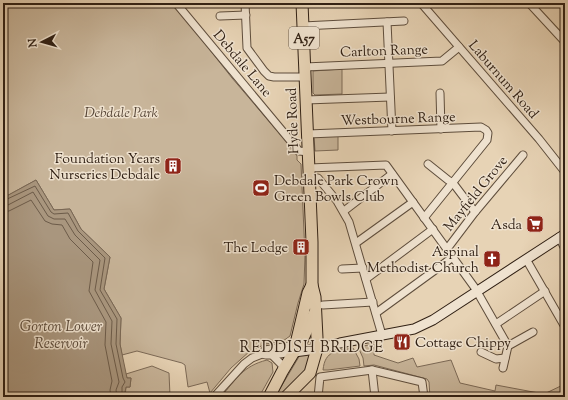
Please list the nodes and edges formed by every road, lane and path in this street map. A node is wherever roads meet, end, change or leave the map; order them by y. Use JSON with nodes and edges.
{"nodes":[{"id":1,"x":176,"y":3,"type":"edge"},
{"id":2,"x":246,"y":3,"type":"edge"},
{"id":3,"x":302,"y":3,"type":"edge"},
{"id":4,"x":421,"y":3,"type":"edge"},
{"id":5,"x":529,"y":3,"type":"edge"},
{"id":6,"x":246,"y":15,"type":"junction"},
{"id":7,"x":220,"y":16,"type":"dead end"},
{"id":8,"x":404,"y":21,"type":"dead end"},
{"id":9,"x":387,"y":22,"type":"junction"},
{"id":10,"x":303,"y":26,"type":"junction"},
{"id":11,"x":565,"y":42,"type":"edge"},
{"id":12,"x":459,"y":47,"type":"junction"},
{"id":13,"x":389,"y":63,"type":"junction"},
{"id":14,"x":305,"y":72,"type":"junction"},
{"id":15,"x":440,"y":93,"type":"dead end"},
{"id":16,"x":390,"y":97,"type":"junction"},
{"id":17,"x":306,"y":100,"type":"junction"},
{"id":18,"x":441,"y":129,"type":"junction"},
{"id":19,"x":392,"y":131,"type":"junction"},
{"id":20,"x":308,"y":134,"type":"junction"},
{"id":21,"x":309,"y":152,"type":"junction"},
{"id":22,"x":522,"y":155,"type":"dead end"},
{"id":23,"x":428,"y":164,"type":"dead end"},
{"id":24,"x":565,"y":172,"type":"edge"},
{"id":25,"x":310,"y":173,"type":"junction"},
{"id":26,"x":392,"y":174,"type":"junction"},
{"id":27,"x":453,"y":183,"type":"junction"},
{"id":28,"x":413,"y":202,"type":"junction"},
{"id":29,"x":344,"y":211,"type":"junction"},
{"id":30,"x":474,"y":212,"type":"junction"},
{"id":31,"x":424,"y":218,"type":"junction"},
{"id":32,"x":433,"y":229,"type":"junction"},
{"id":33,"x":562,"y":236,"type":"edge"},
{"id":34,"x":356,"y":243,"type":"junction"},
{"id":35,"x":447,"y":248,"type":"junction"},
{"id":36,"x":565,"y":249,"type":"edge"},
{"id":37,"x":453,"y":257,"type":"junction"},
{"id":38,"x":526,"y":259,"type":"junction"},
{"id":39,"x":363,"y":268,"type":"junction"},
{"id":40,"x":342,"y":269,"type":"dead end"},
{"id":41,"x":366,"y":279,"type":"junction"},
{"id":42,"x":312,"y":285,"type":"junction"},
{"id":43,"x":545,"y":291,"type":"junction"},
{"id":44,"x":477,"y":292,"type":"junction"},
{"id":45,"x":373,"y":302,"type":"junction"},
{"id":46,"x":319,"y":308,"type":"junction"},
{"id":47,"x":376,"y":313,"type":"junction"},
{"id":48,"x":496,"y":324,"type":"junction"},
{"id":49,"x":565,"y":327,"type":"edge"},
{"id":50,"x":533,"y":332,"type":"dead end"},
{"id":51,"x":382,"y":335,"type":"junction"},
{"id":52,"x":508,"y":346,"type":"junction"},
{"id":53,"x":296,"y":347,"type":"junction"},
{"id":54,"x":318,"y":349,"type":"junction"},
{"id":55,"x":481,"y":352,"type":"dead end"},
{"id":56,"x":262,"y":354,"type":"junction"},
{"id":57,"x":272,"y":355,"type":"junction"},
{"id":58,"x":505,"y":358,"type":"junction"},
{"id":59,"x":282,"y":367,"type":"junction"},
{"id":60,"x":503,"y":368,"type":"dead end"},
{"id":61,"x":372,"y":370,"type":"junction"},
{"id":62,"x":315,"y":371,"type":"junction"},
{"id":63,"x":270,"y":394,"type":"edge"},
{"id":64,"x":214,"y":397,"type":"edge"},
{"id":65,"x":286,"y":397,"type":"edge"},
{"id":66,"x":318,"y":397,"type":"edge"},
{"id":67,"x":375,"y":397,"type":"edge"},
{"id":68,"x":424,"y":397,"type":"edge"}],
"edges":[{"from":1,"to":21,"type":"street","name":"Debdale Lane"},
{"from":2,"to":6,"type":"street","name":"Carlton Range"},
{"from":3,"to":10,"type":"highway","name":"Hyde Road","number":"A57"},
{"from":4,"to":12,"type":"street","name":"Laburnum Road"},
{"from":5,"to":11,"type":"street"},
{"from":6,"to":7,"type":"street"},
{"from":6,"to":14,"type":"street","name":"Carlton Range"},
{"from":8,"to":9,"type":"street"},
{"from":9,"to":10,"type":"street"},
{"from":9,"to":13,"type":"street"},
{"from":10,"to":14,"type":"highway","name":"Hyde Road","number":"A57"},
{"from":12,"to":13,"type":"street","name":"Carlton Range"},
{"from":12,"to":24,"type":"street","name":"Laburnum Road"},
{"from":13,"to":14,"type":"street","name":"Carlton Range"},
{"from":13,"to":16,"type":"street"},
{"from":14,"to":17,"type":"highway","name":"Hyde Road","number":"A57"},
{"from":15,"to":18,"type":"street"},
{"from":16,"to":17,"type":"street"},
{"from":16,"to":19,"type":"street"},
{"from":17,"to":20,"type":"highway","name":"Hyde Road","number":"A57"},
{"from":18,"to":19,"type":"street","name":"Westbourne Range"},
{"from":18,"to":27,"type":"street","name":"Westbourne Range"},
{"from":19,"to":20,"type":"street","name":"Westbourne Range"},
{"from":20,"to":21,"type":"highway","name":"Hyde Road","number":"A57"},
{"from":21,"to":25,"type":"highway","name":"Hyde Road","number":"A57"},
{"from":22,"to":30,"type":"street","name":"Mayfield Grove"},
{"from":23,"to":27,"type":"street"},
{"from":25,"to":26,"type":"street"},
{"from":25,"to":29,"type":"street"},
{"from":25,"to":42,"type":"highway","name":"Hyde Road","number":"A57"},
{"from":26,"to":28,"type":"street"},
{"from":26,"to":29,"type":"street"},
{"from":27,"to":30,"type":"street"},
{"from":27,"to":31,"type":"street"},
{"from":28,"to":31,"type":"street"},
{"from":28,"to":34,"type":"street"},
{"from":29,"to":34,"type":"street"},
{"from":30,"to":35,"type":"street","name":"Mayfield Grove"},
{"from":31,"to":32,"type":"street"},
{"from":32,"to":35,"type":"street"},
{"from":32,"to":41,"type":"street"},
{"from":33,"to":36,"type":"street"},
{"from":33,"to":38,"type":"main road"},
{"from":34,"to":39,"type":"street"},
{"from":35,"to":37,"type":"street"},
{"from":37,"to":44,"type":"street"},
{"from":37,"to":47,"type":"street"},
{"from":38,"to":43,"type":"street"},
{"from":38,"to":44,"type":"main road"},
{"from":39,"to":40,"type":"street"},
{"from":39,"to":41,"type":"street"},
{"from":41,"to":45,"type":"street"},
{"from":42,"to":46,"type":"highway","name":"Hyde Road","number":"A57"},
{"from":42,"to":53,"type":"highway","name":"Hyde Road","number":"A57"},
{"from":43,"to":48,"type":"street"},
{"from":43,"to":49,"type":"street"},
{"from":44,"to":48,"type":"street"},
{"from":44,"to":51,"type":"main road"},
{"from":45,"to":46,"type":"street"},
{"from":45,"to":47,"type":"street"},
{"from":46,"to":53,"type":"highway","number":"A57"},
{"from":46,"to":54,"type":"highway","name":"Hyde Road","number":"A57"},
{"from":47,"to":51,"type":"street"},
{"from":48,"to":52,"type":"street"},
{"from":50,"to":52,"type":"street"},
{"from":51,"to":54,"type":"main road"},
{"from":52,"to":58,"type":"street"},
{"from":53,"to":54,"type":"main road"},
{"from":53,"to":56,"type":"street"},
{"from":53,"to":57,"type":"street"},
{"from":53,"to":59,"type":"highway","name":"Hyde Road","number":"A57"},
{"from":54,"to":62,"type":"highway","name":"Hyde Road","number":"A57"},
{"from":55,"to":58,"type":"street"},
{"from":56,"to":57,"type":"street"},
{"from":56,"to":64,"type":"street"},
{"from":57,"to":59,"type":"street"},
{"from":58,"to":60,"type":"street"},
{"from":59,"to":63,"type":"highway","name":"Hyde Road","number":"A57"},
{"from":61,"to":62,"type":"street"},
{"from":61,"to":67,"type":"street"},
{"from":61,"to":68,"type":"street"},
{"from":62,"to":65,"type":"highway"},
{"from":62,"to":66,"type":"street"}]}
